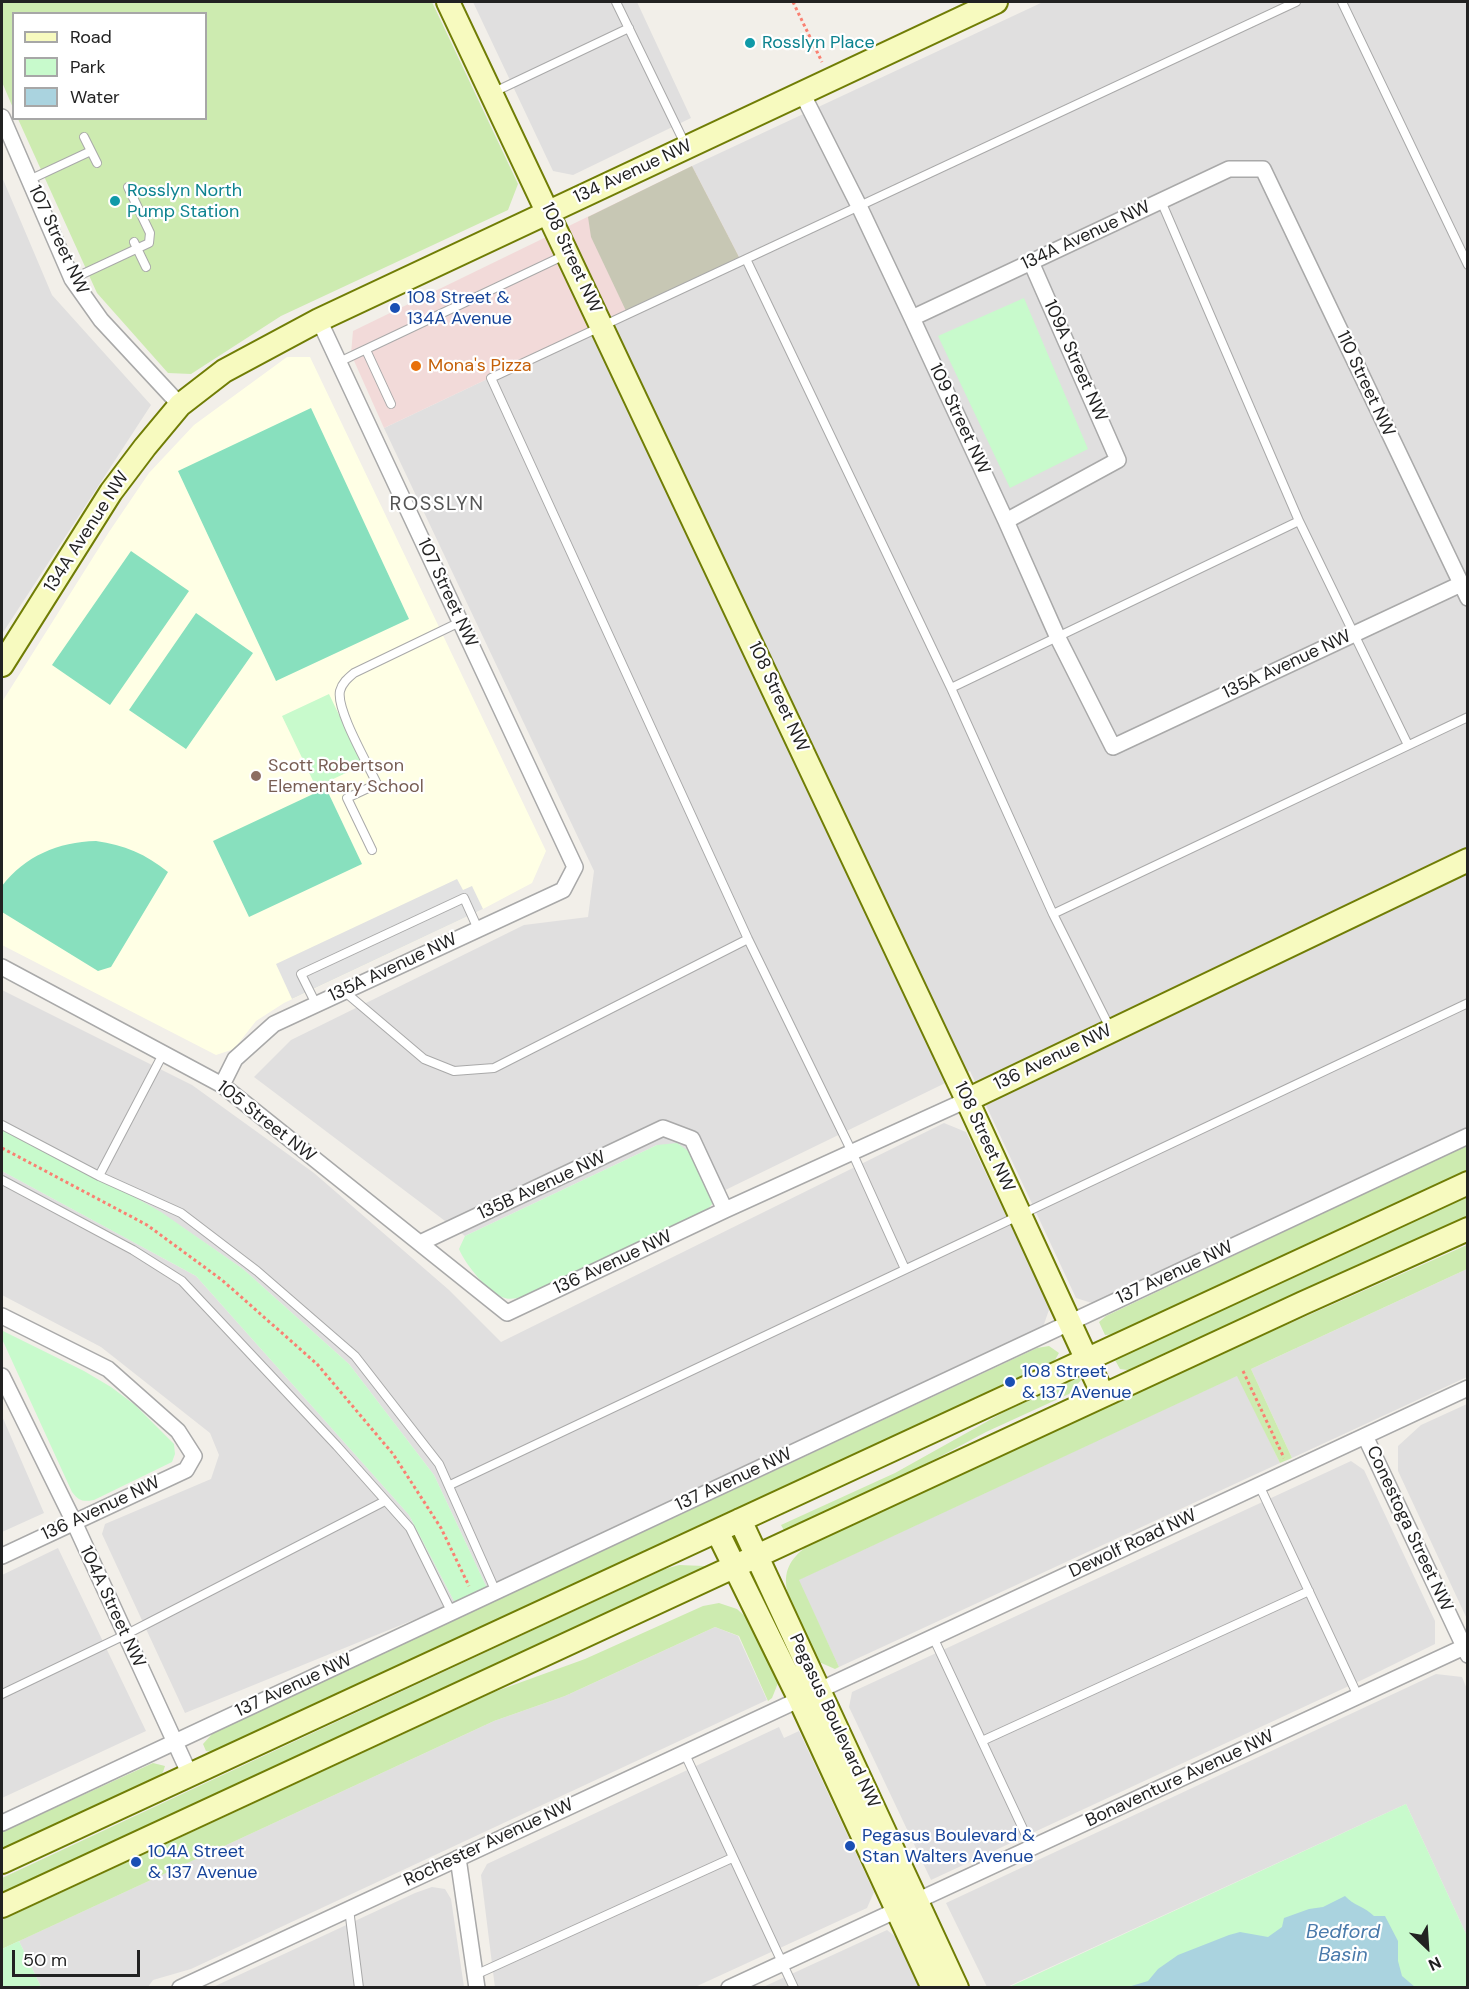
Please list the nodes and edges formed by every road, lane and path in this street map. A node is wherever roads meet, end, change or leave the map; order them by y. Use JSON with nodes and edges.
{"nodes":[{"id":1,"x":448,"y":2,"type":"edge"},
{"id":2,"x":616,"y":2,"type":"edge"},
{"id":3,"x":793,"y":2,"type":"edge"},
{"id":4,"x":996,"y":2,"type":"edge"},
{"id":5,"x":1296,"y":2,"type":"edge"},
{"id":6,"x":1342,"y":2,"type":"edge"},
{"id":7,"x":629,"y":28,"type":"junction"},
{"id":8,"x":830,"y":80,"type":"junction"},
{"id":9,"x":492,"y":93,"type":"junction"},
{"id":10,"x":802,"y":93,"type":"junction"},
{"id":11,"x":2,"y":117,"type":"edge"},
{"id":12,"x":84,"y":137,"type":"dead end"},
{"id":13,"x":687,"y":147,"type":"junction"},
{"id":14,"x":91,"y":152,"type":"junction"},
{"id":15,"x":97,"y":163,"type":"dead end"},
{"id":16,"x":1263,"y":169,"type":"joint"},
{"id":17,"x":29,"y":180,"type":"junction"},
{"id":18,"x":128,"y":187,"type":"dead end"},
{"id":19,"x":1161,"y":201,"type":"junction"},
{"id":20,"x":859,"y":206,"type":"junction"},
{"id":21,"x":549,"y":212,"type":"junction"},
{"id":22,"x":136,"y":245,"type":"junction"},
{"id":23,"x":568,"y":254,"type":"junction"},
{"id":24,"x":746,"y":259,"type":"junction"},
{"id":25,"x":1031,"y":262,"type":"junction"},
{"id":26,"x":1467,"y":265,"type":"edge"},
{"id":27,"x":146,"y":267,"type":"dead end"},
{"id":28,"x":72,"y":279,"type":"junction"},
{"id":29,"x":912,"y":318,"type":"junction"},
{"id":30,"x":320,"y":320,"type":"junction"},
{"id":31,"x":604,"y":327,"type":"junction"},
{"id":32,"x":366,"y":350,"type":"junction"},
{"id":33,"x":339,"y":362,"type":"junction"},
{"id":34,"x":391,"y":404,"type":"dead end"},
{"id":35,"x":180,"y":405,"type":"junction"},
{"id":36,"x":1006,"y":520,"type":"junction"},
{"id":37,"x":1299,"y":521,"type":"junction"},
{"id":38,"x":1464,"y":591,"type":"edge"},
{"id":39,"x":460,"y":622,"type":"junction"},
{"id":40,"x":1355,"y":633,"type":"junction"},
{"id":41,"x":1058,"y":638,"type":"junction"},
{"id":42,"x":2,"y":665,"type":"edge"},
{"id":43,"x":951,"y":688,"type":"junction"},
{"id":44,"x":1467,"y":717,"type":"edge"},
{"id":45,"x":1408,"y":745,"type":"junction"},
{"id":46,"x":1113,"y":747,"type":"joint"},
{"id":47,"x":372,"y":850,"type":"dead end"},
{"id":48,"x":1467,"y":860,"type":"edge"},
{"id":49,"x":575,"y":867,"type":"joint"},
{"id":50,"x":1053,"y":914,"type":"junction"},
{"id":51,"x":478,"y":929,"type":"junction"},
{"id":52,"x":748,"y":939,"type":"junction"},
{"id":53,"x":2,"y":967,"type":"edge"},
{"id":54,"x":344,"y":991,"type":"junction"},
{"id":55,"x":1467,"y":1003,"type":"edge"},
{"id":56,"x":316,"y":1004,"type":"junction"},
{"id":57,"x":1111,"y":1030,"type":"junction"},
{"id":58,"x":163,"y":1054,"type":"junction"},
{"id":59,"x":222,"y":1085,"type":"junction"},
{"id":60,"x":967,"y":1100,"type":"junction"},
{"id":61,"x":2,"y":1125,"type":"edge"},
{"id":62,"x":1467,"y":1136,"type":"edge"},
{"id":63,"x":2,"y":1148,"type":"edge"},
{"id":64,"x":852,"y":1152,"type":"junction"},
{"id":65,"x":99,"y":1176,"type":"junction"},
{"id":66,"x":2,"y":1180,"type":"edge"},
{"id":67,"x":1467,"y":1183,"type":"edge"},
{"id":68,"x":725,"y":1210,"type":"junction"},
{"id":69,"x":1020,"y":1215,"type":"junction"},
{"id":70,"x":1467,"y":1229,"type":"edge"},
{"id":71,"x":420,"y":1243,"type":"junction"},
{"id":72,"x":905,"y":1269,"type":"junction"},
{"id":73,"x":507,"y":1313,"type":"joint"},
{"id":74,"x":2,"y":1316,"type":"edge"},
{"id":75,"x":1069,"y":1323,"type":"junction"},
{"id":76,"x":1087,"y":1360,"type":"junction"},
{"id":77,"x":1243,"y":1371,"type":"dead end"},
{"id":78,"x":2,"y":1376,"type":"edge"},
{"id":79,"x":1467,"y":1388,"type":"edge"},
{"id":80,"x":1103,"y":1395,"type":"junction"},
{"id":81,"x":1365,"y":1436,"type":"junction"},
{"id":82,"x":1290,"y":1470,"type":"junction"},
{"id":83,"x":450,"y":1485,"type":"junction"},
{"id":84,"x":1259,"y":1485,"type":"junction"},
{"id":85,"x":385,"y":1501,"type":"junction"},
{"id":86,"x":740,"y":1520,"type":"junction"},
{"id":87,"x":74,"y":1522,"type":"junction"},
{"id":88,"x":717,"y":1531,"type":"junction"},
{"id":89,"x":2,"y":1556,"type":"edge"},
{"id":90,"x":757,"y":1556,"type":"junction"},
{"id":91,"x":734,"y":1567,"type":"junction"},
{"id":92,"x":1309,"y":1591,"type":"junction"},
{"id":93,"x":496,"y":1593,"type":"junction"},
{"id":94,"x":477,"y":1602,"type":"junction"},
{"id":95,"x":452,"y":1613,"type":"junction"},
{"id":96,"x":125,"y":1635,"type":"junction"},
{"id":97,"x":933,"y":1637,"type":"junction"},
{"id":98,"x":1466,"y":1651,"type":"edge"},
{"id":99,"x":2,"y":1694,"type":"edge"},
{"id":100,"x":809,"y":1694,"type":"junction"},
{"id":101,"x":1358,"y":1696,"type":"junction"},
{"id":102,"x":175,"y":1741,"type":"junction"},
{"id":103,"x":982,"y":1741,"type":"junction"},
{"id":104,"x":684,"y":1752,"type":"junction"},
{"id":105,"x":190,"y":1775,"type":"junction"},
{"id":106,"x":2,"y":1823,"type":"edge"},
{"id":107,"x":1032,"y":1848,"type":"junction"},
{"id":108,"x":458,"y":1858,"type":"junction"},
{"id":109,"x":732,"y":1858,"type":"junction"},
{"id":110,"x":2,"y":1862,"type":"edge"},
{"id":111,"x":917,"y":1900,"type":"junction"},
{"id":112,"x":2,"y":1906,"type":"edge"},
{"id":113,"x":349,"y":1909,"type":"junction"},
{"id":114,"x":897,"y":1910,"type":"junction"},
{"id":115,"x":782,"y":1963,"type":"junction"},
{"id":116,"x":476,"y":1981,"type":"edge"},
{"id":117,"x":180,"y":1988,"type":"edge"},
{"id":118,"x":359,"y":1988,"type":"edge"},
{"id":119,"x":729,"y":1988,"type":"edge"},
{"id":120,"x":794,"y":1988,"type":"edge"},
{"id":121,"x":933,"y":1988,"type":"edge"},
{"id":122,"x":957,"y":1988,"type":"edge"}],
"edges":[{"from":1,"to":9,"type":"street","name":"108 Street NW"},
{"from":2,"to":7,"type":"lane"},
{"from":3,"to":8,"type":"path"},
{"from":4,"to":8,"type":"street","name":"134 Avenue NW"},
{"from":5,"to":20,"type":"lane"},
{"from":6,"to":26,"type":"lane"},
{"from":7,"to":9,"type":"lane"},
{"from":7,"to":13,"type":"lane"},
{"from":8,"to":10,"type":"street","name":"134 Avenue NW"},
{"from":9,"to":21,"type":"street","name":"108 Street NW"},
{"from":10,"to":13,"type":"street","name":"134 Avenue NW"},
{"from":10,"to":20,"type":"street","name":"109 Street NW"},
{"from":11,"to":17,"type":"street","name":"107 Street NW"},
{"from":12,"to":14,"type":"lane"},
{"from":13,"to":21,"type":"street","name":"134 Avenue NW"},
{"from":14,"to":15,"type":"lane"},
{"from":14,"to":17,"type":"lane"},
{"from":16,"to":19,"type":"street","name":"134A Avenue NW"},
{"from":16,"to":38,"type":"street","name":"110 Street NW"},
{"from":17,"to":28,"type":"street","name":"107 Street NW"},
{"from":18,"to":22,"type":"lane"},
{"from":19,"to":25,"type":"street","name":"134A Avenue NW"},
{"from":19,"to":37,"type":"lane"},
{"from":20,"to":24,"type":"lane"},
{"from":20,"to":29,"type":"street","name":"109 Street NW"},
{"from":21,"to":23,"type":"street","name":"108 Street NW"},
{"from":21,"to":30,"type":"street","name":"134 Avenue NW"},
{"from":22,"to":27,"type":"lane"},
{"from":22,"to":28,"type":"lane"},
{"from":23,"to":31,"type":"street","name":"108 Street NW"},
{"from":23,"to":32,"type":"lane"},
{"from":24,"to":31,"type":"lane"},
{"from":24,"to":43,"type":"lane"},
{"from":25,"to":29,"type":"street","name":"134A Avenue NW"},
{"from":25,"to":36,"type":"street","name":"109A Street NW"},
{"from":28,"to":35,"type":"street","name":"107 Street NW"},
{"from":29,"to":36,"type":"street","name":"109 Street NW"},
{"from":30,"to":33,"type":"street","name":"107 Street NW"},
{"from":30,"to":35,"type":"street","name":"134 Avenue NW"},
{"from":31,"to":52,"type":"lane"},
{"from":31,"to":60,"type":"street","name":"108 Street NW"},
{"from":32,"to":33,"type":"lane"},
{"from":32,"to":34,"type":"lane"},
{"from":33,"to":39,"type":"street","name":"107 Street NW"},
{"from":35,"to":42,"type":"street","name":"134A Avenue NW"},
{"from":36,"to":41,"type":"street","name":"109 Street NW"},
{"from":37,"to":40,"type":"lane"},
{"from":37,"to":41,"type":"lane"},
{"from":38,"to":40,"type":"street","name":"135A Avenue NW"},
{"from":39,"to":47,"type":"lane"},
{"from":39,"to":49,"type":"street","name":"107 Street NW"},
{"from":40,"to":45,"type":"lane"},
{"from":40,"to":46,"type":"street","name":"135A Avenue NW"},
{"from":41,"to":43,"type":"lane"},
{"from":41,"to":46,"type":"street","name":"109 Street NW"},
{"from":43,"to":50,"type":"lane"},
{"from":44,"to":45,"type":"lane"},
{"from":45,"to":50,"type":"lane"},
{"from":48,"to":57,"type":"street","name":"136 Avenue NW"},
{"from":49,"to":51,"type":"street","name":"135A Avenue NW"},
{"from":50,"to":57,"type":"lane"},
{"from":51,"to":54,"type":"street","name":"135A Avenue NW"},
{"from":51,"to":56,"type":"lane"},
{"from":52,"to":54,"type":"lane"},
{"from":52,"to":64,"type":"lane"},
{"from":53,"to":58,"type":"street","name":"105 Street NW"},
{"from":54,"to":56,"type":"street","name":"135A Avenue NW"},
{"from":55,"to":69,"type":"lane"},
{"from":56,"to":59,"type":"street","name":"135A Avenue NW"},
{"from":57,"to":60,"type":"street","name":"136 Avenue NW"},
{"from":58,"to":59,"type":"street","name":"105 Street NW"},
{"from":58,"to":65,"type":"lane"},
{"from":59,"to":71,"type":"street","name":"105 Street NW"},
{"from":60,"to":64,"type":"street","name":"136 Avenue NW"},
{"from":60,"to":69,"type":"street","name":"108 Street NW"},
{"from":61,"to":65,"type":"lane"},
{"from":62,"to":75,"type":"street","name":"137 Avenue NW"},
{"from":63,"to":94,"type":"path"},
{"from":64,"to":68,"type":"street","name":"136 Avenue NW"},
{"from":64,"to":72,"type":"lane"},
{"from":65,"to":83,"type":"lane"},
{"from":66,"to":85,"type":"lane"},
{"from":67,"to":76,"type":"street","name":"137 Avenue NW"},
{"from":68,"to":71,"type":"street","name":"135B Avenue NW"},
{"from":68,"to":73,"type":"street","name":"136 Avenue NW"},
{"from":69,"to":72,"type":"lane"},
{"from":69,"to":75,"type":"street","name":"108 Street NW"},
{"from":70,"to":80,"type":"street"},
{"from":71,"to":73,"type":"street","name":"105 Street NW"},
{"from":72,"to":83,"type":"lane"},
{"from":74,"to":87,"type":"street","name":"136 Avenue NW"},
{"from":75,"to":76,"type":"street","name":"108 Street NW"},
{"from":75,"to":93,"type":"street","name":"137 Avenue NW"},
{"from":76,"to":80,"type":"street","name":"108 Street NW"},
{"from":76,"to":86,"type":"street","name":"137 Avenue NW"},
{"from":77,"to":82,"type":"path"},
{"from":78,"to":87,"type":"street","name":"104A Street NW"},
{"from":79,"to":81,"type":"street","name":"Dewolf Road NW"},
{"from":80,"to":90,"type":"street"},
{"from":81,"to":82,"type":"street","name":"Dewolf Road NW"},
{"from":81,"to":98,"type":"street","name":"Conestoga Street NW"},
{"from":82,"to":84,"type":"street","name":"Dewolf Road NW"},
{"from":83,"to":93,"type":"lane"},
{"from":84,"to":92,"type":"lane"},
{"from":84,"to":97,"type":"street","name":"Dewolf Road NW"},
{"from":85,"to":95,"type":"lane"},
{"from":85,"to":96,"type":"lane"},
{"from":86,"to":88,"type":"street","name":"137 Avenue NW"},
{"from":86,"to":90,"type":"street","name":"Pegasus Boulevard NW"},
{"from":87,"to":89,"type":"street","name":"136 Avenue NW"},
{"from":87,"to":96,"type":"street","name":"104A Street NW"},
{"from":88,"to":91,"type":"street","name":"Pegasus Boulevard NW"},
{"from":88,"to":105,"type":"street","name":"137 Avenue NW"},
{"from":90,"to":91,"type":"street"},
{"from":90,"to":100,"type":"street","name":"Pegasus Boulevard NW"},
{"from":91,"to":100,"type":"street","name":"Pegasus Boulevard NW"},
{"from":91,"to":112,"type":"street"},
{"from":92,"to":101,"type":"lane"},
{"from":92,"to":103,"type":"lane"},
{"from":93,"to":94,"type":"street","name":"137 Avenue NW"},
{"from":94,"to":95,"type":"street","name":"137 Avenue NW"},
{"from":95,"to":102,"type":"street","name":"137 Avenue NW"},
{"from":96,"to":99,"type":"lane"},
{"from":96,"to":102,"type":"street","name":"104A Street NW"},
{"from":97,"to":100,"type":"street","name":"Dewolf Road NW"},
{"from":97,"to":103,"type":"lane"},
{"from":98,"to":101,"type":"street","name":"Bonaventure Avenue NW"},
{"from":100,"to":104,"type":"street","name":"Rochester Avenue NW"},
{"from":100,"to":111,"type":"street","name":"Pegasus Boulevard NW"},
{"from":100,"to":114,"type":"street","name":"Pegasus Boulevard NW"},
{"from":101,"to":107,"type":"street","name":"Bonaventure Avenue NW"},
{"from":102,"to":105,"type":"street","name":"104A Street NW"},
{"from":102,"to":106,"type":"street","name":"137 Avenue NW"},
{"from":103,"to":107,"type":"lane"},
{"from":104,"to":108,"type":"street","name":"Rochester Avenue NW"},
{"from":104,"to":109,"type":"lane"},
{"from":105,"to":110,"type":"street","name":"137 Avenue NW"},
{"from":107,"to":111,"type":"street","name":"Bonaventure Avenue NW"},
{"from":108,"to":113,"type":"street","name":"Rochester Avenue NW"},
{"from":108,"to":116,"type":"street"},
{"from":109,"to":115,"type":"lane"},
{"from":109,"to":116,"type":"lane"},
{"from":111,"to":114,"type":"street","name":"Bonaventure Avenue NW"},
{"from":111,"to":122,"type":"street","name":"Pegasus Boulevard NW"},
{"from":113,"to":117,"type":"street","name":"Rochester Avenue NW"},
{"from":113,"to":118,"type":"lane"},
{"from":114,"to":115,"type":"street","name":"Bonaventure Avenue NW"},
{"from":114,"to":121,"type":"street","name":"Pegasus Boulevard NW"},
{"from":115,"to":119,"type":"street","name":"Bonaventure Avenue NW"},
{"from":115,"to":120,"type":"lane"}]}
